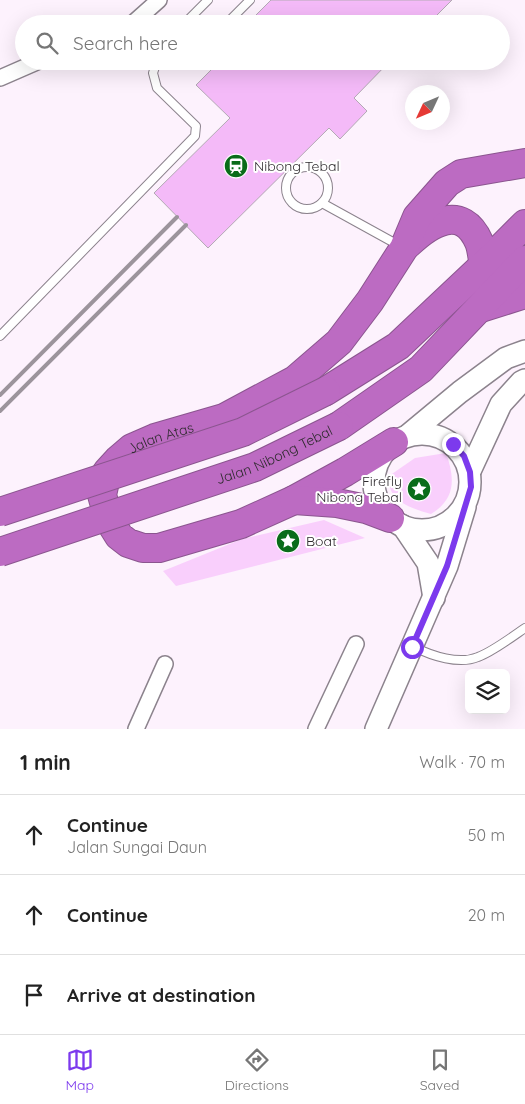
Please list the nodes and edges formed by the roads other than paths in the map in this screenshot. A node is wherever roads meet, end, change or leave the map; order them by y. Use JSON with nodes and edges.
{"nodes":[{"id":1,"x":159,"y":0,"type":"edge"},
{"id":2,"x":208,"y":0,"type":"edge"},
{"id":3,"x":250,"y":0,"type":"edge"},
{"id":4,"x":142,"y":15,"type":"edge"},
{"id":5,"x":193,"y":15,"type":"edge"},
{"id":6,"x":235,"y":15,"type":"edge"},
{"id":7,"x":18,"y":70,"type":"edge"},
{"id":8,"x":154,"y":70,"type":"edge"},
{"id":9,"x":0,"y":78,"type":"edge"},
{"id":10,"x":525,"y":163,"type":"edge"},
{"id":11,"x":322,"y":203,"type":"junction"},
{"id":12,"x":525,"y":224,"type":"edge"},
{"id":13,"x":404,"y":248,"type":"junction"},
{"id":14,"x":525,"y":260,"type":"edge"},
{"id":15,"x":484,"y":265,"type":"junction"},
{"id":16,"x":525,"y":294,"type":"edge"},
{"id":17,"x":479,"y":309,"type":"junction"},
{"id":18,"x":0,"y":336,"type":"edge"},
{"id":19,"x":525,"y":351,"type":"edge"},
{"id":20,"x":523,"y":381,"type":"edge"},
{"id":21,"x":400,"y":439,"type":"junction"},
{"id":22,"x":470,"y":472,"type":"junction"},
{"id":23,"x":294,"y":500,"type":"junction"},
{"id":24,"x":467,"y":502,"type":"junction"},
{"id":25,"x":0,"y":512,"type":"edge"},
{"id":26,"x":397,"y":522,"type":"junction"},
{"id":27,"x":0,"y":552,"type":"edge"},
{"id":28,"x":434,"y":599,"type":"junction"},
{"id":29,"x":525,"y":628,"type":"edge"},
{"id":30,"x":356,"y":644,"type":"dead end"},
{"id":31,"x":412,"y":647,"type":"junction"},
{"id":32,"x":165,"y":664,"type":"dead end"},
{"id":33,"x":136,"y":729,"type":"edge"},
{"id":34,"x":316,"y":729,"type":"edge"},
{"id":35,"x":376,"y":729,"type":"edge"}],
"edges":[{"from":1,"to":4,"type":"street"},
{"from":2,"to":5,"type":"lane"},
{"from":3,"to":6,"type":"lane"},
{"from":7,"to":9,"type":"street"},
{"from":8,"to":18,"type":"lane"},
{"from":10,"to":13,"type":"highway"},
{"from":11,"to":11,"type":"lane"},
{"from":11,"to":13,"type":"lane"},
{"from":12,"to":15,"type":"highway"},
{"from":13,"to":15,"type":"highway"},
{"from":13,"to":23,"type":"highway","name":"Jalan Atas"},
{"from":14,"to":17,"type":"highway","name":"Jalan Nibong Tebal"},
{"from":15,"to":25,"type":"highway","bridge":true},
{"from":16,"to":17,"type":"highway"},
{"from":17,"to":27,"type":"highway","name":"Jalan Nibong Tebal","bridge":true},
{"from":19,"to":21,"type":"main road","name":"Jalan Atas"},
{"from":20,"to":22,"type":"main road"},
{"from":21,"to":22,"type":"main road"},
{"from":21,"to":23,"type":"highway","name":"Jalan Atas"},
{"from":21,"to":26,"type":"main road"},
{"from":22,"to":24,"type":"main road"},
{"from":23,"to":26,"type":"highway","name":"Jalan Atas"},
{"from":24,"to":26,"type":"main road"},
{"from":24,"to":28,"type":"main road"},
{"from":26,"to":28,"type":"main road"},
{"from":28,"to":31,"type":"main road"},
{"from":29,"to":31,"type":"lane"},
{"from":30,"to":34,"type":"street"},
{"from":31,"to":35,"type":"main road"},
{"from":32,"to":33,"type":"street"}]}
